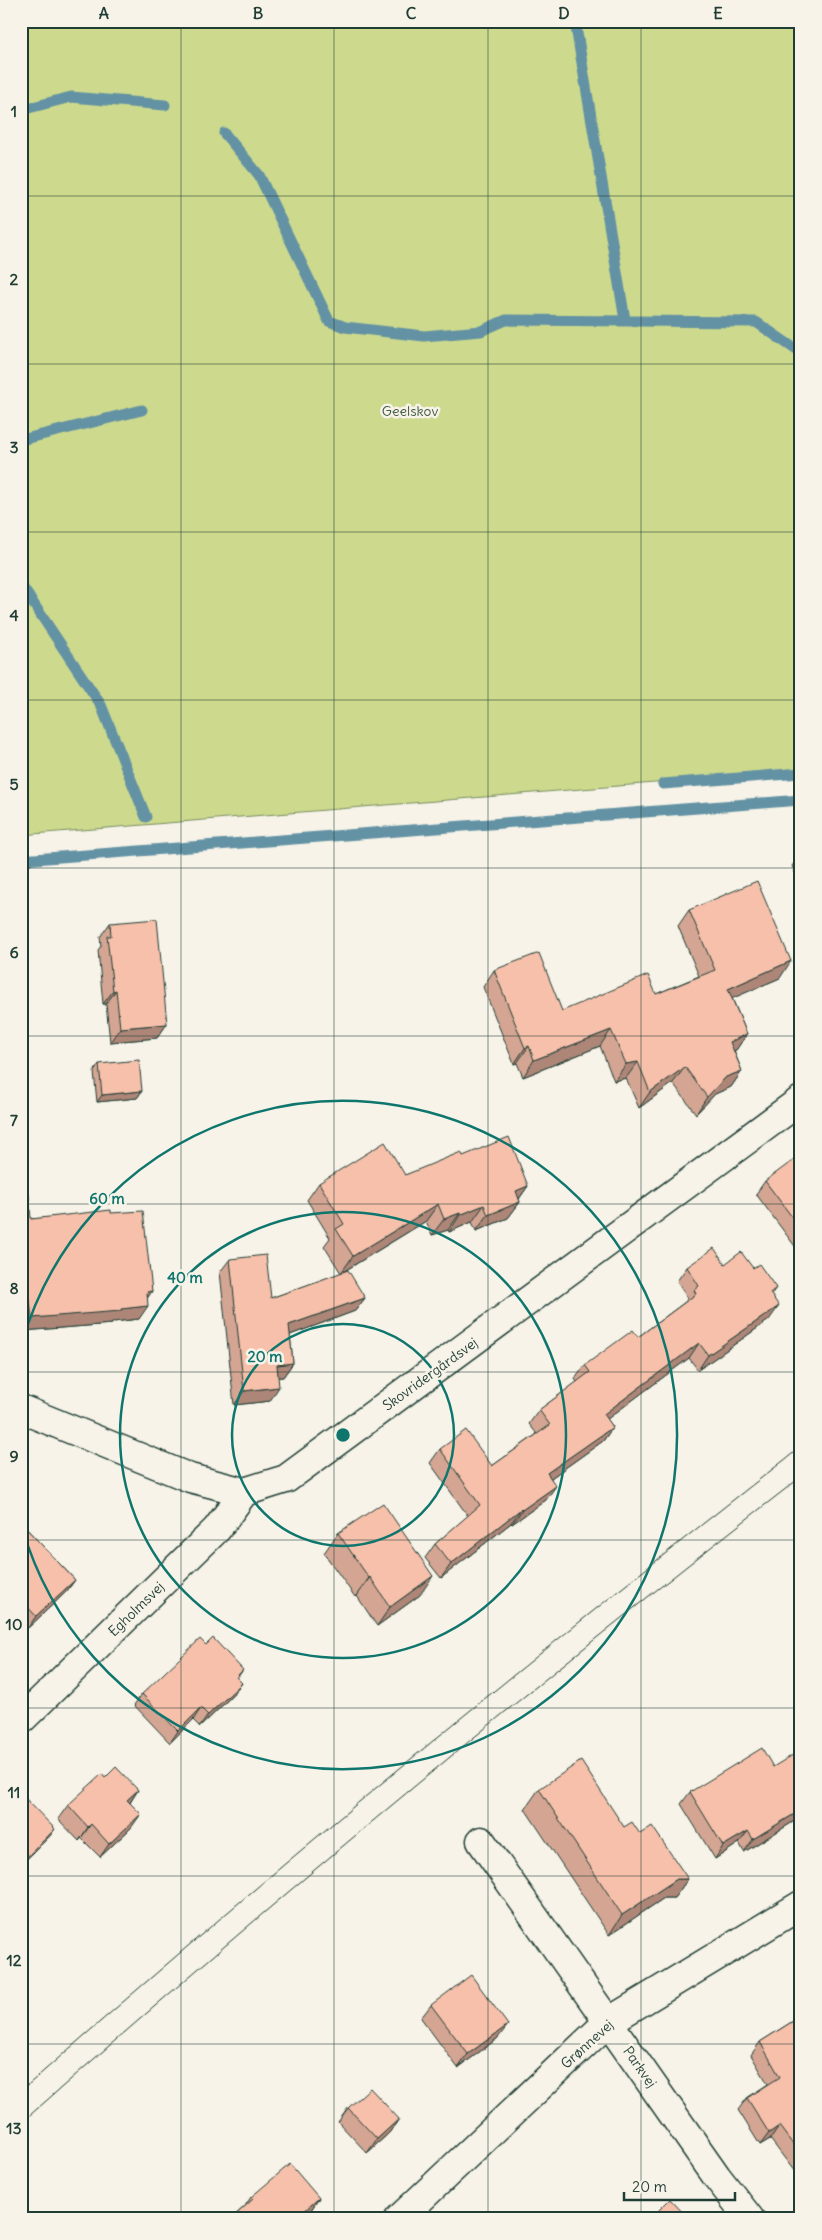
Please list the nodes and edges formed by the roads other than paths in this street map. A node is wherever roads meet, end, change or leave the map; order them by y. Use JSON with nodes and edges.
{"nodes":[{"id":1,"x":801,"y":1100,"type":"edge"},
{"id":2,"x":21,"y":1409,"type":"edge"},
{"id":3,"x":244,"y":1492,"type":"junction"},
{"id":4,"x":21,"y":1720,"type":"edge"},
{"id":5,"x":481,"y":1840,"type":"dead end"},
{"id":6,"x":801,"y":1905,"type":"edge"},
{"id":7,"x":608,"y":2022,"type":"junction"},
{"id":8,"x":399,"y":2219,"type":"edge"},
{"id":9,"x":750,"y":2219,"type":"edge"}],
"edges":[{"from":1,"to":3,"type":"street","name":"Skovridergårdsvej"},
{"from":2,"to":3,"type":"street"},
{"from":3,"to":4,"type":"street","name":"Egholmsvej"},
{"from":5,"to":7,"type":"street","name":"Parkvej"},
{"from":6,"to":7,"type":"street","name":"Grønnevej"},
{"from":7,"to":8,"type":"street","name":"Grønnevej"},
{"from":7,"to":9,"type":"street","name":"Parkvej"}]}
